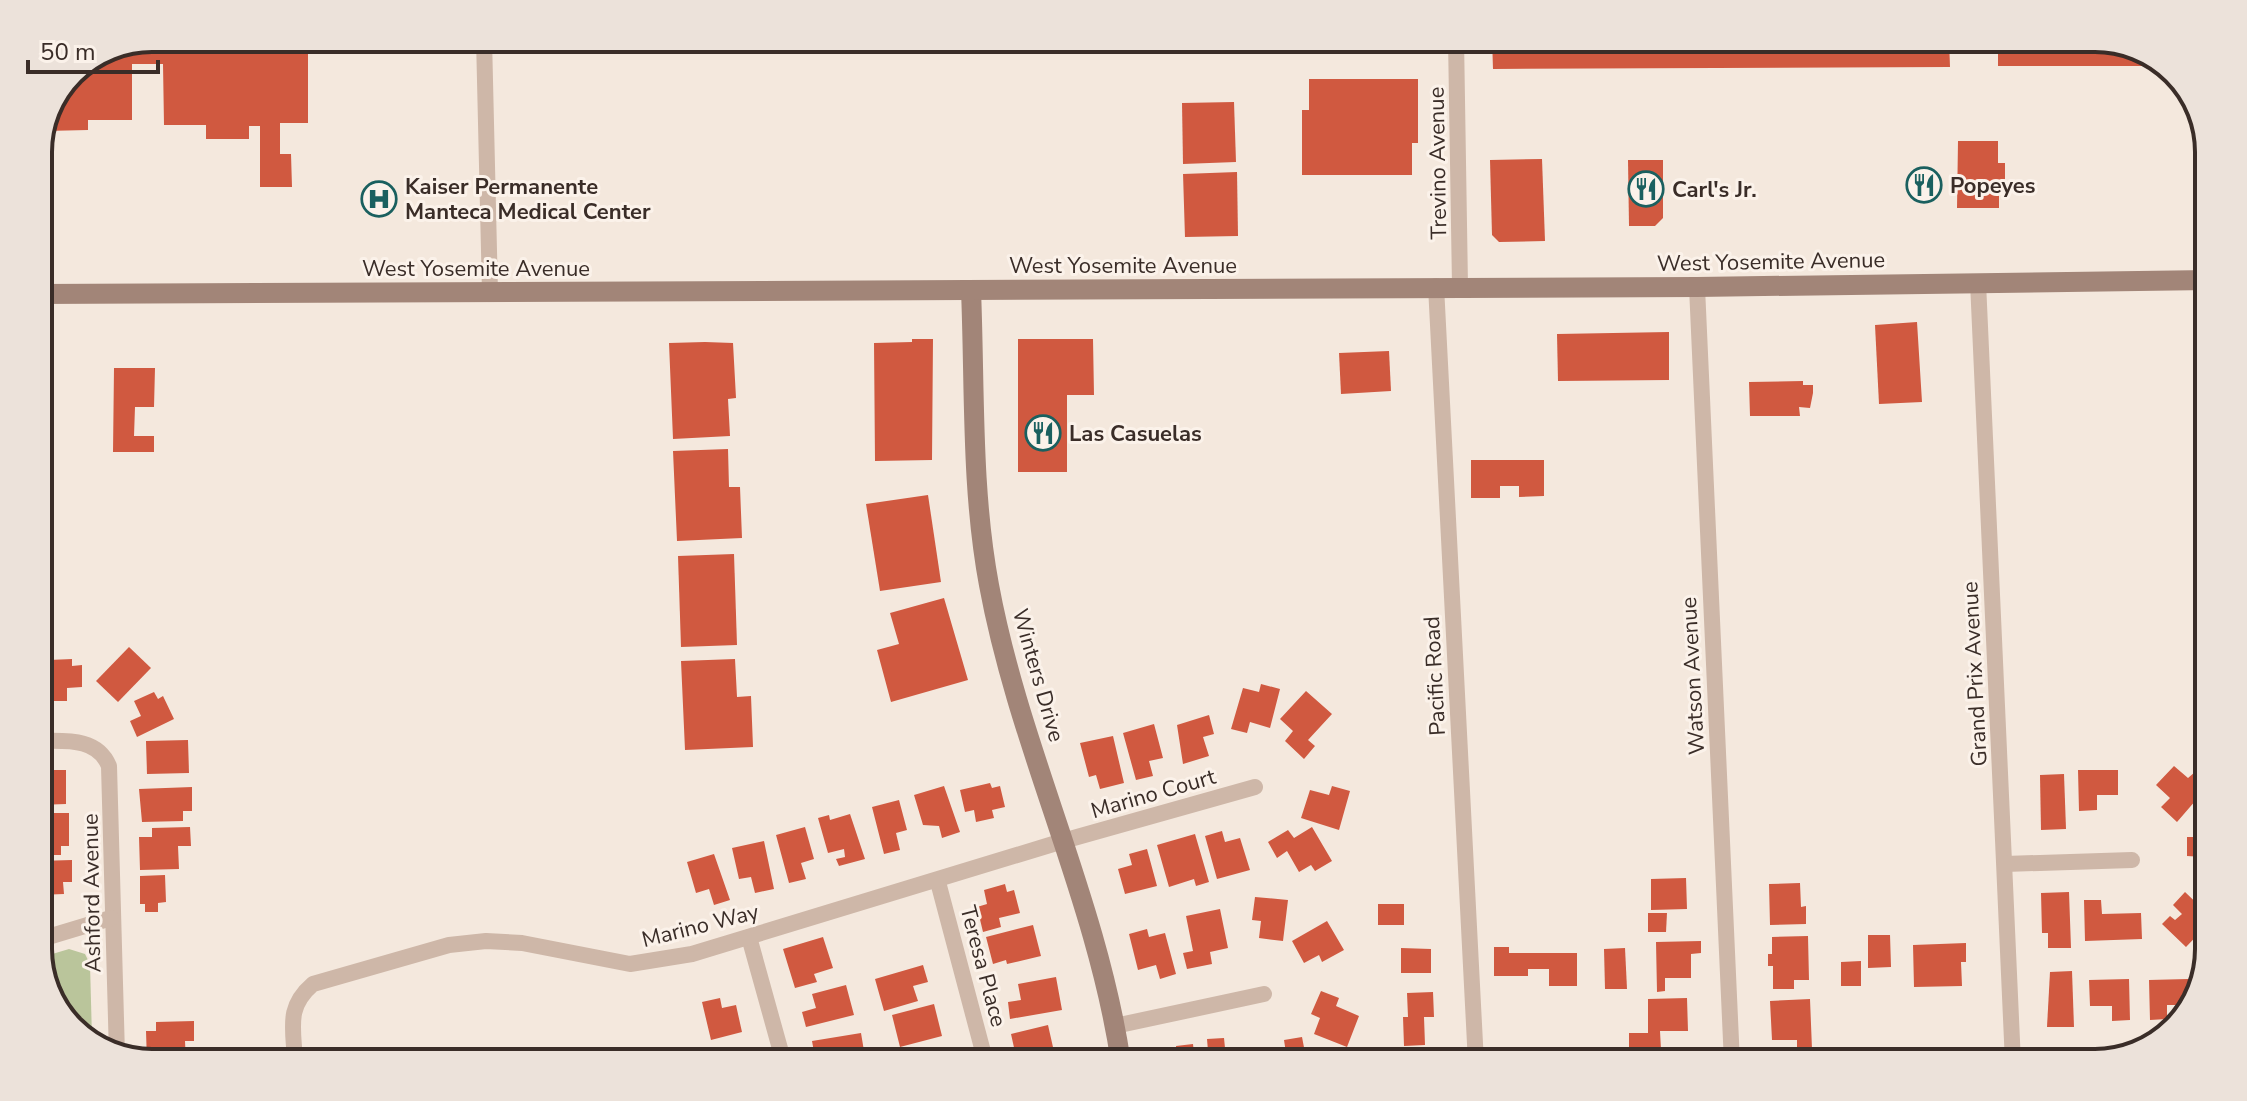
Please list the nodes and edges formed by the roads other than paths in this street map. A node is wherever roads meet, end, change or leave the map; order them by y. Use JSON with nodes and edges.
{"nodes":[{"id":1,"x":484,"y":52,"type":"edge"},
{"id":2,"x":1456,"y":52,"type":"edge"},
{"id":3,"x":2195,"y":280,"type":"edge"},
{"id":4,"x":1978,"y":282,"type":"junction"},
{"id":5,"x":1436,"y":286,"type":"junction"},
{"id":6,"x":1460,"y":286,"type":"junction"},
{"id":7,"x":1697,"y":287,"type":"junction"},
{"id":8,"x":971,"y":290,"type":"junction"},
{"id":9,"x":490,"y":293,"type":"junction"},
{"id":10,"x":52,"y":294,"type":"edge"},
{"id":11,"x":52,"y":741,"type":"edge"},
{"id":12,"x":1255,"y":787,"type":"dead end"},
{"id":13,"x":1063,"y":841,"type":"junction"},
{"id":14,"x":2132,"y":860,"type":"dead end"},
{"id":15,"x":2005,"y":864,"type":"junction"},
{"id":16,"x":938,"y":882,"type":"junction"},
{"id":17,"x":111,"y":918,"type":"junction"},
{"id":18,"x":52,"y":936,"type":"edge"},
{"id":19,"x":749,"y":937,"type":"junction"},
{"id":20,"x":1264,"y":994,"type":"dead end"},
{"id":21,"x":1115,"y":1026,"type":"junction"},
{"id":22,"x":116,"y":1042,"type":"edge"},
{"id":23,"x":294,"y":1049,"type":"edge"},
{"id":24,"x":780,"y":1049,"type":"edge"},
{"id":25,"x":982,"y":1049,"type":"edge"},
{"id":26,"x":1119,"y":1049,"type":"edge"},
{"id":27,"x":1475,"y":1049,"type":"edge"},
{"id":28,"x":1731,"y":1049,"type":"edge"},
{"id":29,"x":2012,"y":1049,"type":"edge"}],
"edges":[{"from":1,"to":9,"type":"street"},
{"from":2,"to":6,"type":"street","name":"Trevino Avenue"},
{"from":3,"to":4,"type":"main road","name":"West Yosemite Avenue"},
{"from":4,"to":7,"type":"main road","name":"West Yosemite Avenue"},
{"from":4,"to":15,"type":"street","name":"Grand Prix Avenue"},
{"from":5,"to":6,"type":"main road","name":"West Yosemite Avenue"},
{"from":5,"to":8,"type":"main road","name":"West Yosemite Avenue"},
{"from":5,"to":27,"type":"street","name":"Pacific Road"},
{"from":6,"to":7,"type":"main road","name":"West Yosemite Avenue"},
{"from":7,"to":28,"type":"street","name":"Watson Avenue"},
{"from":8,"to":9,"type":"main road","name":"West Yosemite Avenue"},
{"from":8,"to":13,"type":"main road","name":"Winters Drive"},
{"from":9,"to":10,"type":"main road","name":"West Yosemite Avenue"},
{"from":11,"to":17,"type":"street","name":"Ashford Avenue"},
{"from":12,"to":13,"type":"street","name":"Marino Court"},
{"from":13,"to":16,"type":"street","name":"Marino Way"},
{"from":13,"to":21,"type":"main road","name":"Winters Drive"},
{"from":14,"to":15,"type":"street"},
{"from":15,"to":29,"type":"street","name":"Grand Prix Avenue"},
{"from":16,"to":19,"type":"street","name":"Marino Way"},
{"from":16,"to":25,"type":"street","name":"Teresa Place"},
{"from":17,"to":18,"type":"street"},
{"from":17,"to":22,"type":"street","name":"Ashford Avenue"},
{"from":19,"to":23,"type":"street","name":"Marino Way"},
{"from":19,"to":24,"type":"street"},
{"from":20,"to":21,"type":"street"},
{"from":21,"to":26,"type":"main road","name":"Winters Drive"}]}
